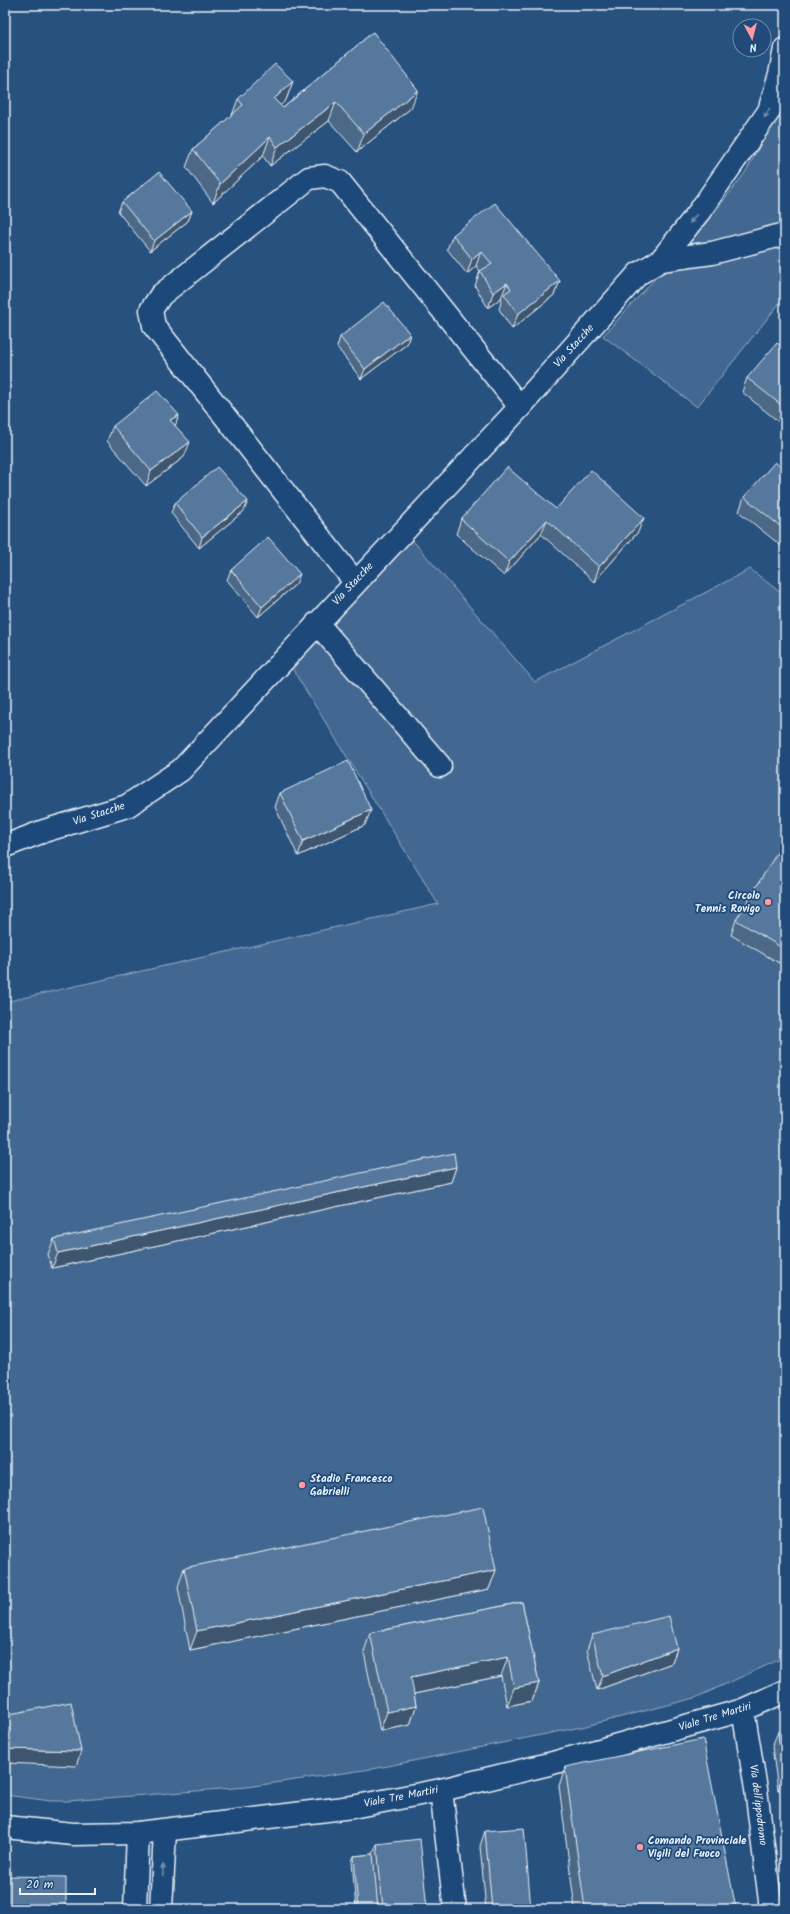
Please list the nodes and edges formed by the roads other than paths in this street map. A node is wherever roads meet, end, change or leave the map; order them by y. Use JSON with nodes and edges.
{"nodes":[{"id":1,"x":785,"y":49,"type":"edge"},
{"id":2,"x":785,"y":234,"type":"edge"},
{"id":3,"x":661,"y":260,"type":"junction"},
{"id":4,"x":520,"y":407,"type":"junction"},
{"id":5,"x":355,"y":582,"type":"junction"},
{"id":6,"x":317,"y":623,"type":"junction"},
{"id":7,"x":440,"y":766,"type":"dead end"},
{"id":8,"x":5,"y":846,"type":"edge"},
{"id":9,"x":785,"y":1691,"type":"edge"},
{"id":10,"x":743,"y":1710,"type":"junction"},
{"id":11,"x":441,"y":1790,"type":"junction"},
{"id":12,"x":5,"y":1827,"type":"edge"},
{"id":13,"x":165,"y":1831,"type":"junction"},
{"id":14,"x":138,"y":1833,"type":"junction"},
{"id":15,"x":775,"y":1903,"type":"edge"},
{"id":16,"x":135,"y":1909,"type":"edge"},
{"id":17,"x":161,"y":1909,"type":"edge"},
{"id":18,"x":455,"y":1909,"type":"edge"}],
"edges":[{"from":1,"to":3,"type":"street","name":"Via Stacche","one_way":true},
{"from":2,"to":3,"type":"street","name":"Via Stacche"},
{"from":3,"to":4,"type":"street","name":"Via Stacche"},
{"from":4,"to":5,"type":"street","name":"Via Stacche"},
{"from":4,"to":5,"type":"street"},
{"from":5,"to":6,"type":"street","name":"Via Stacche"},
{"from":6,"to":7,"type":"street"},
{"from":6,"to":8,"type":"street","name":"Via Stacche"},
{"from":9,"to":10,"type":"street","name":"Viale Tre Martiri"},
{"from":10,"to":11,"type":"street","name":"Viale Tre Martiri"},
{"from":10,"to":15,"type":"street","name":"Via dell'ippodromo"},
{"from":11,"to":13,"type":"street","name":"Viale Tre Martiri"},
{"from":11,"to":18,"type":"street"},
{"from":12,"to":14,"type":"street","name":"Viale Tre Martiri"},
{"from":13,"to":14,"type":"street","name":"Viale Tre Martiri"},
{"from":17,"to":13,"type":"street","one_way":true},
{"from":14,"to":16,"type":"street"}]}
